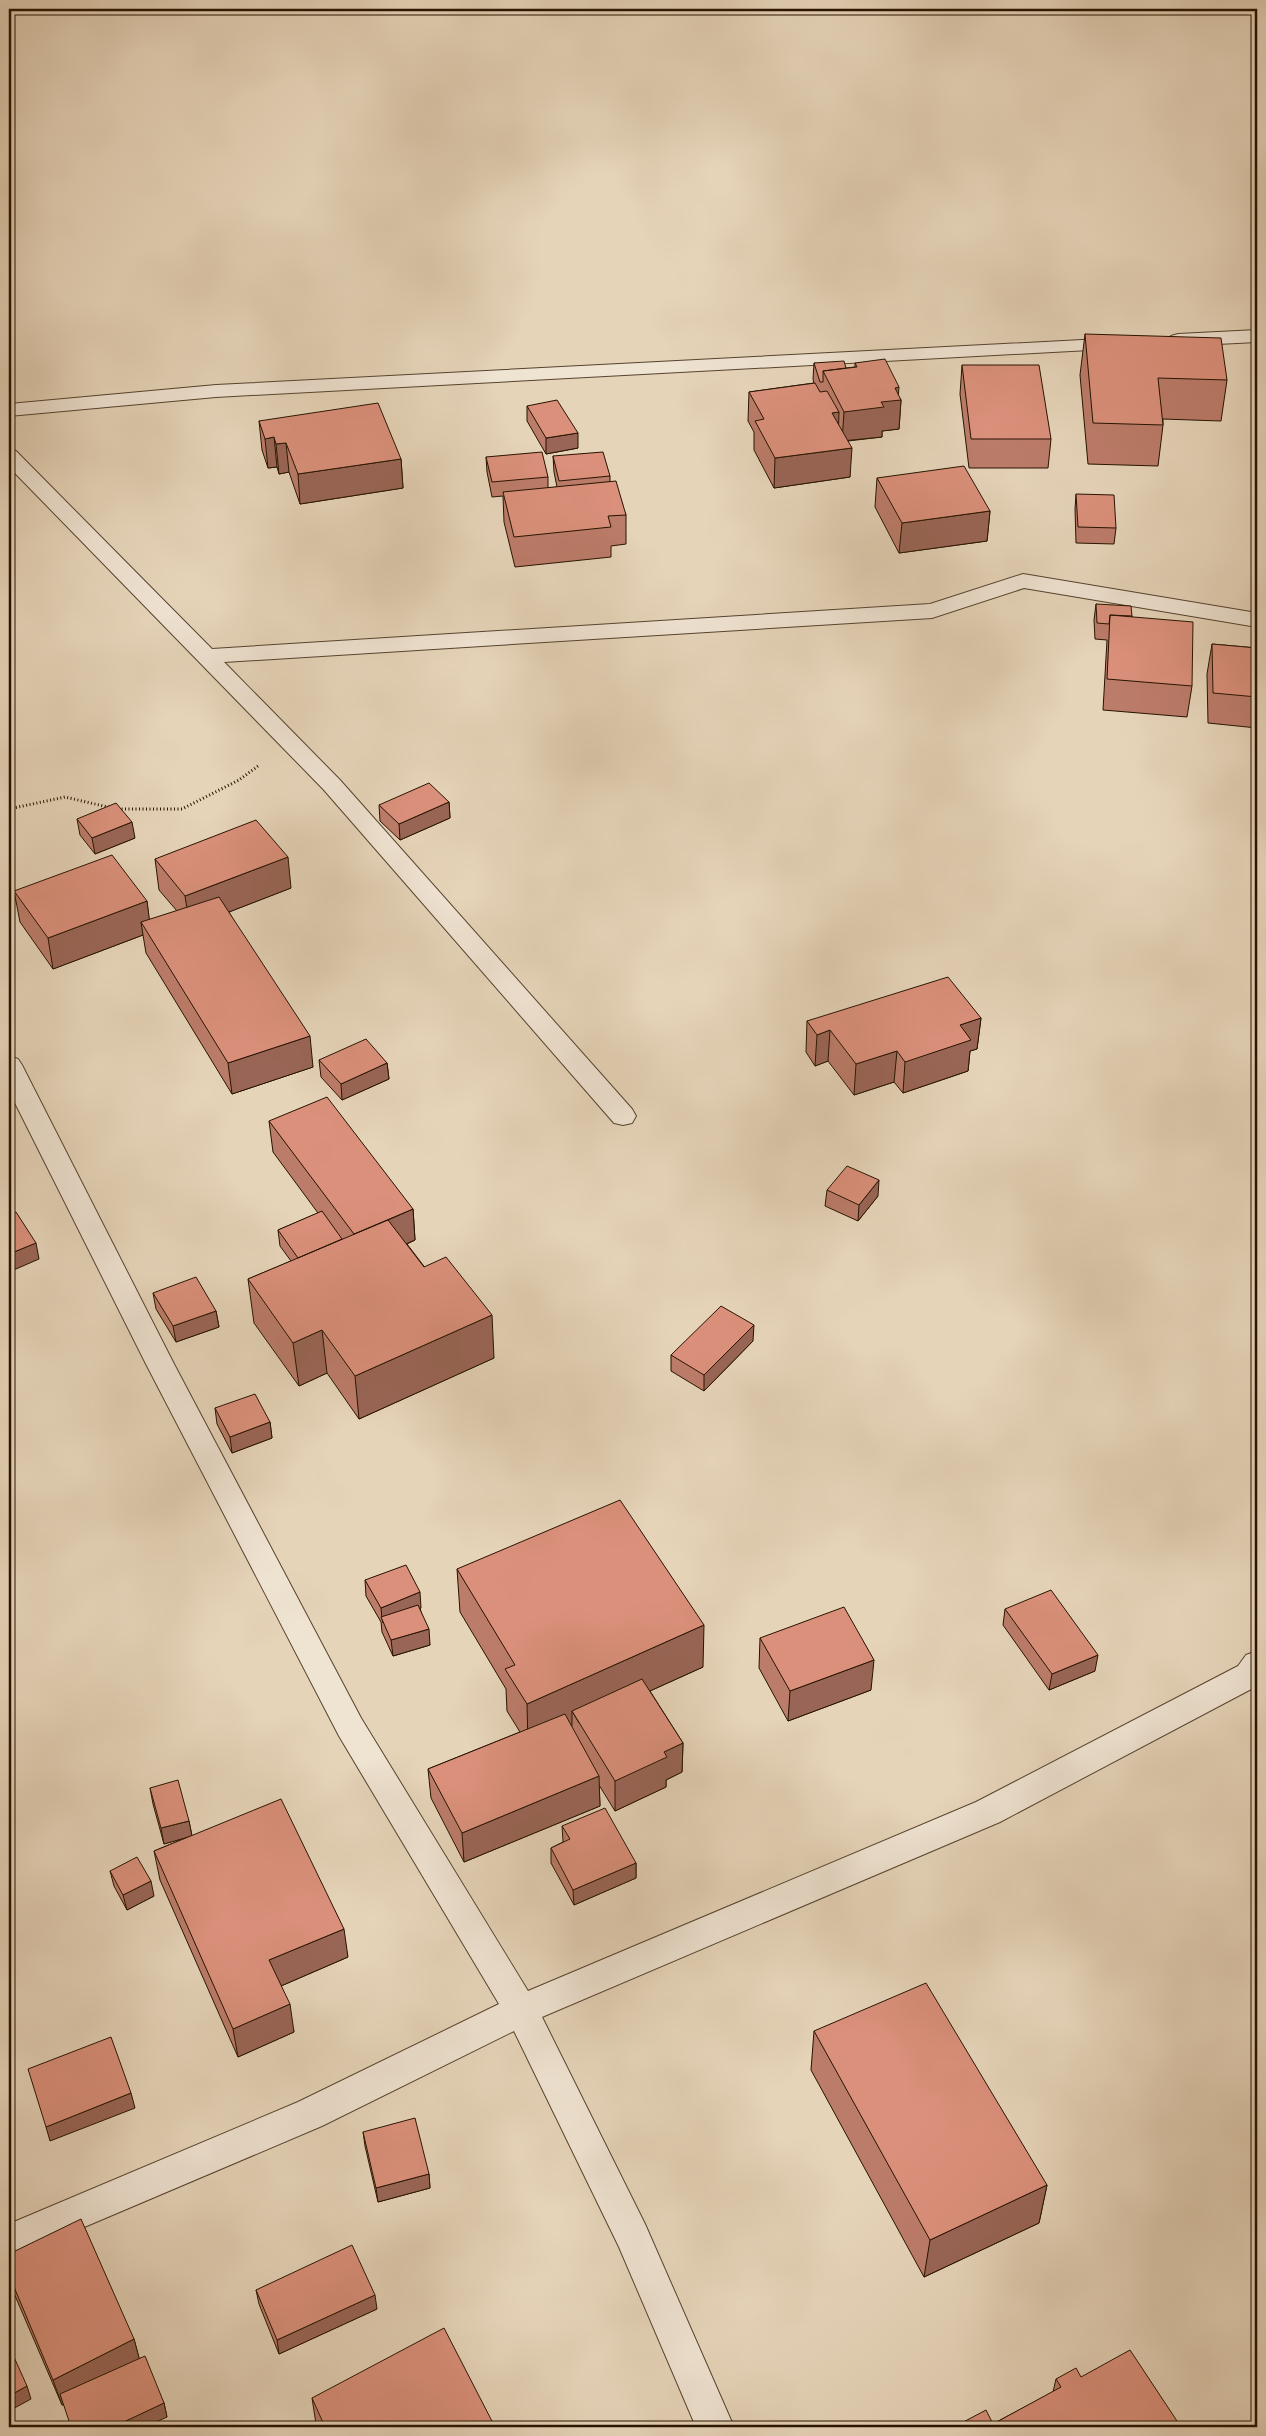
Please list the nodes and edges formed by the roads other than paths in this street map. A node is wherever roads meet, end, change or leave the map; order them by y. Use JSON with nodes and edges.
{"nodes":[{"id":1,"x":1257,"y":336,"type":"edge"},
{"id":2,"x":9,"y":410,"type":"edge"},
{"id":3,"x":9,"y":455,"type":"edge"},
{"id":4,"x":1257,"y":620,"type":"edge"},
{"id":5,"x":206,"y":656,"type":"junction"},
{"id":6,"x":9,"y":1065,"type":"edge"},
{"id":7,"x":623,"y":1116,"type":"dead end"},
{"id":8,"x":1257,"y":1664,"type":"edge"},
{"id":9,"x":521,"y":2010,"type":"junction"},
{"id":10,"x":9,"y":2242,"type":"edge"},
{"id":11,"x":715,"y":2427,"type":"edge"}],
"edges":[{"from":1,"to":2,"type":"street"},
{"from":3,"to":5,"type":"street"},
{"from":4,"to":5,"type":"street"},
{"from":5,"to":7,"type":"street"},
{"from":6,"to":9,"type":"street"},
{"from":8,"to":9,"type":"street"},
{"from":9,"to":10,"type":"street"},
{"from":9,"to":11,"type":"street"}]}
